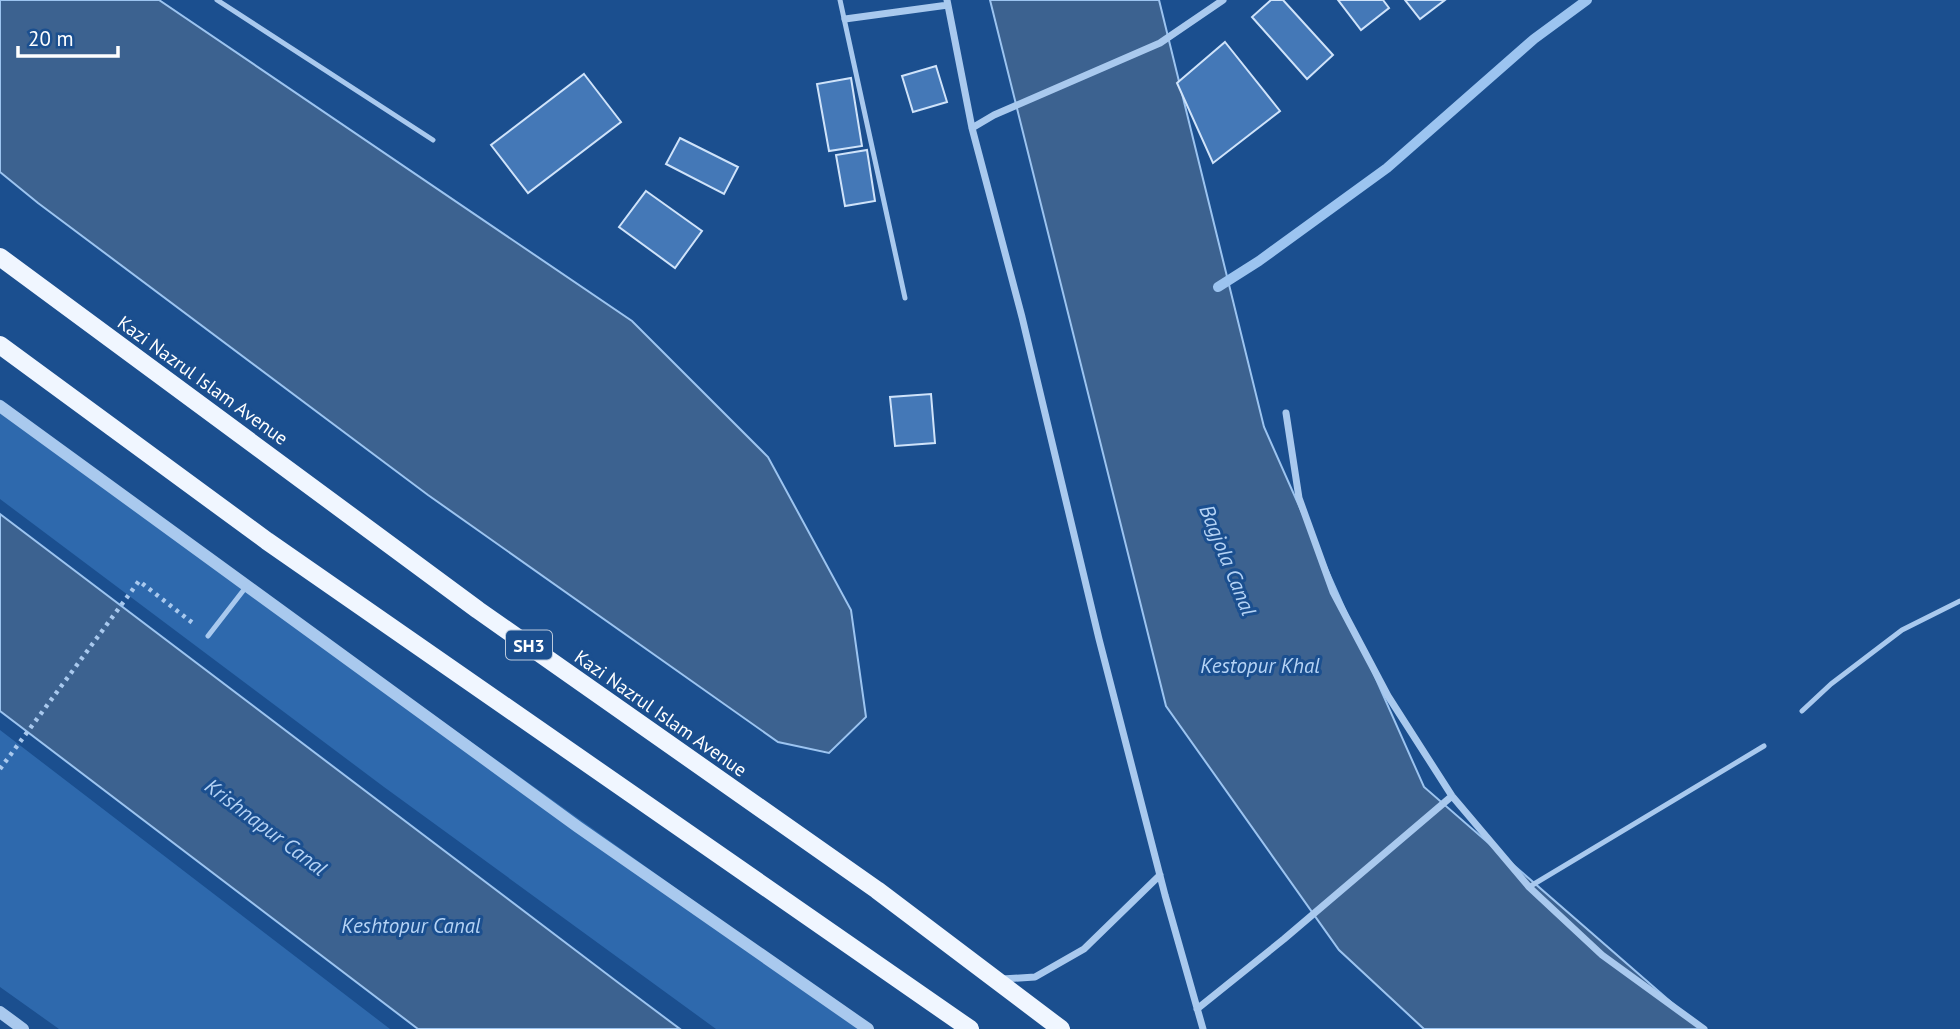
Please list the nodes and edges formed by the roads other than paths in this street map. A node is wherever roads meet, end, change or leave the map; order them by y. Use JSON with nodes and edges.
{"nodes":[{"id":1,"x":217,"y":0,"type":"edge"},
{"id":2,"x":840,"y":0,"type":"edge"},
{"id":3,"x":1223,"y":0,"type":"edge"},
{"id":4,"x":947,"y":3,"type":"edge"},
{"id":5,"x":845,"y":19,"type":"junction"},
{"id":6,"x":972,"y":128,"type":"junction"},
{"id":7,"x":433,"y":140,"type":"dead end"},
{"id":8,"x":0,"y":257,"type":"edge"},
{"id":9,"x":905,"y":298,"type":"dead end"},
{"id":10,"x":0,"y":345,"type":"edge"},
{"id":11,"x":0,"y":406,"type":"edge"},
{"id":12,"x":1286,"y":413,"type":"dead end"},
{"id":13,"x":248,"y":585,"type":"junction"},
{"id":14,"x":1960,"y":601,"type":"edge"},
{"id":15,"x":208,"y":636,"type":"road end"},
{"id":16,"x":1802,"y":711,"type":"dead end"},
{"id":17,"x":1764,"y":746,"type":"dead end"},
{"id":18,"x":1452,"y":796,"type":"junction"},
{"id":19,"x":1160,"y":875,"type":"junction"},
{"id":20,"x":1529,"y":887,"type":"junction"},
{"id":21,"x":996,"y":980,"type":"junction"},
{"id":22,"x":1197,"y":1009,"type":"junction"},
{"id":23,"x":0,"y":1012,"type":"edge"},
{"id":24,"x":23,"y":1029,"type":"edge"},
{"id":25,"x":868,"y":1029,"type":"edge"},
{"id":26,"x":970,"y":1029,"type":"edge"},
{"id":27,"x":1061,"y":1029,"type":"edge"},
{"id":28,"x":1203,"y":1029,"type":"edge"},
{"id":29,"x":1704,"y":1029,"type":"edge"}],
"edges":[{"from":1,"to":7,"type":"lane"},
{"from":2,"to":5,"type":"lane"},
{"from":3,"to":6,"type":"street"},
{"from":4,"to":5,"type":"street"},
{"from":4,"to":6,"type":"street"},
{"from":5,"to":9,"type":"lane"},
{"from":6,"to":19,"type":"street"},
{"from":8,"to":21,"type":"main road","name":"Kazi Nazrul Islam Avenue","number":"SH3"},
{"from":10,"to":26,"type":"main road"},
{"from":11,"to":13,"type":"street"},
{"from":12,"to":18,"type":"street"},
{"from":13,"to":15,"type":"lane"},
{"from":13,"to":25,"type":"street"},
{"from":14,"to":16,"type":"lane"},
{"from":17,"to":20,"type":"lane"},
{"from":18,"to":20,"type":"street"},
{"from":18,"to":22,"type":"street"},
{"from":19,"to":21,"type":"street"},
{"from":19,"to":22,"type":"street"},
{"from":20,"to":29,"type":"street"},
{"from":21,"to":27,"type":"main road","name":"Kazi Nazrul Islam Avenue","number":"SH3"},
{"from":22,"to":28,"type":"street"},
{"from":23,"to":24,"type":"street"}]}
